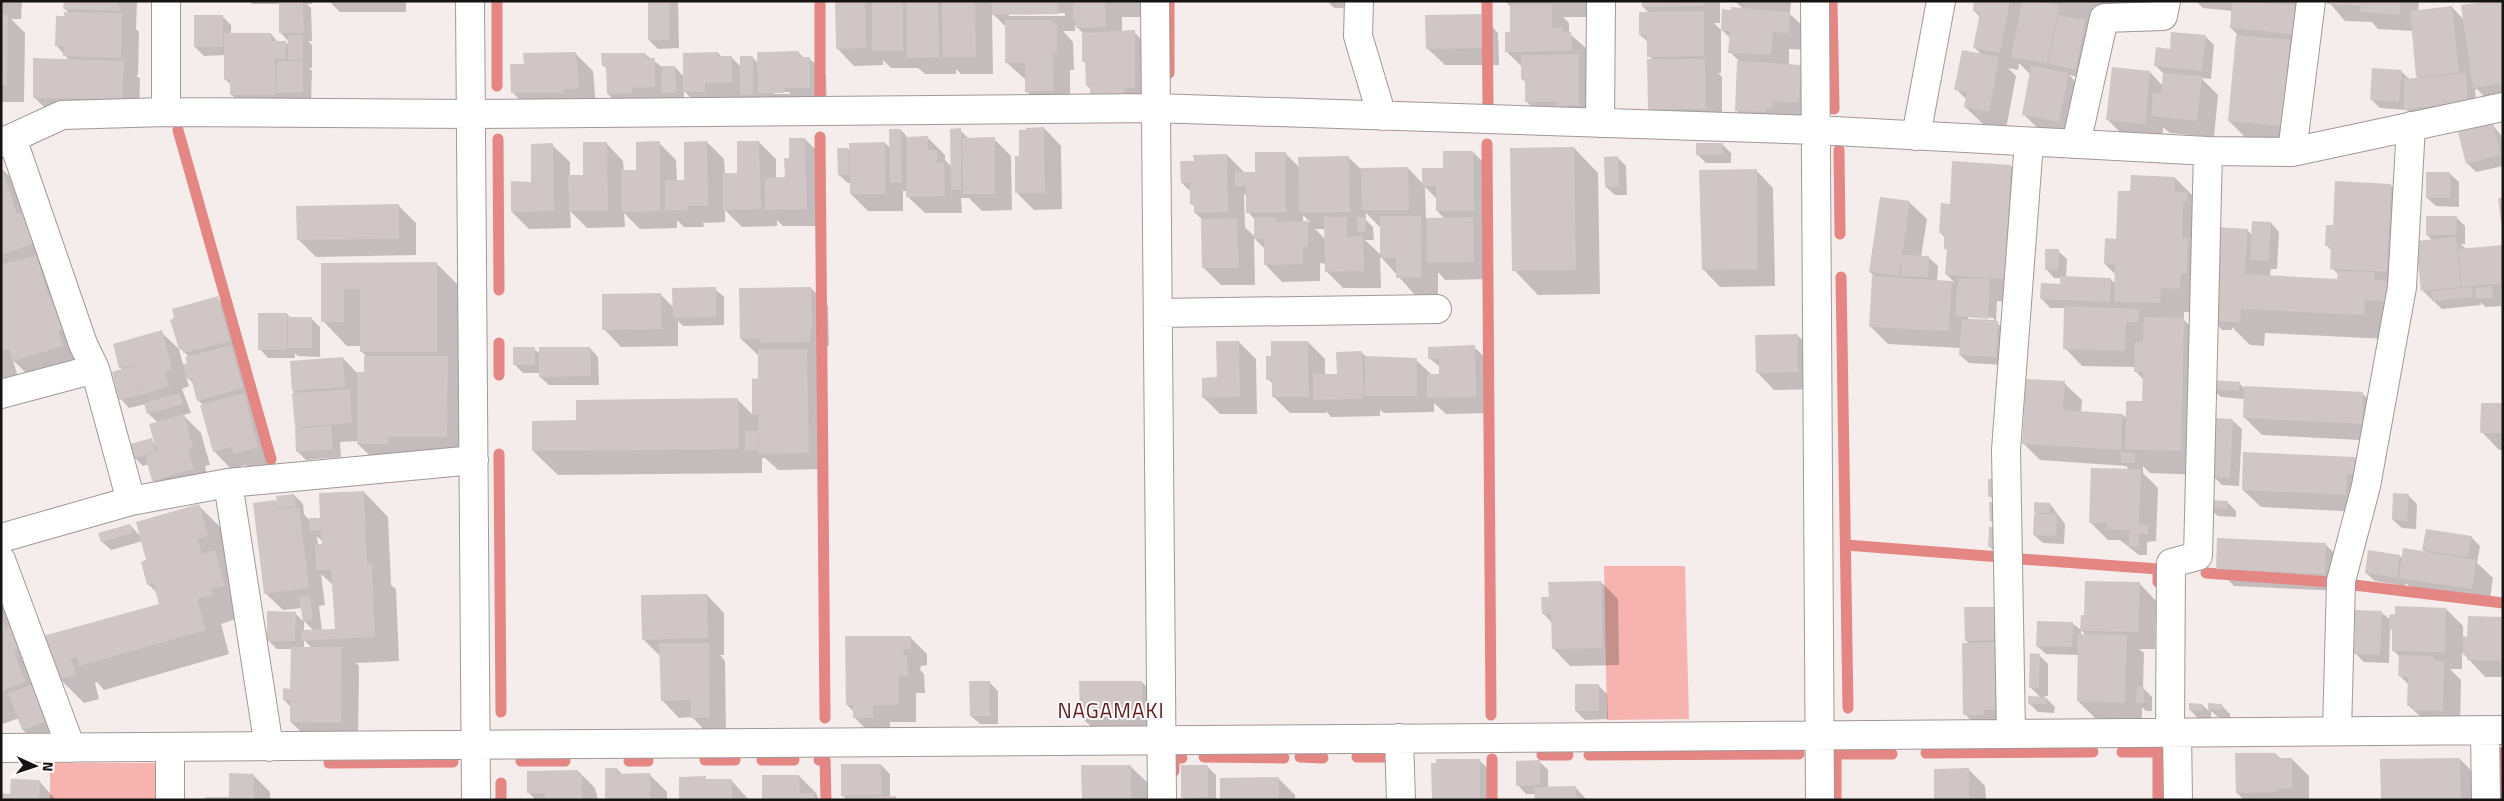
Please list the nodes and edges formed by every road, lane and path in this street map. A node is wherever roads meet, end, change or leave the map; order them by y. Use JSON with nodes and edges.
{"nodes":[{"id":1,"x":166,"y":1,"type":"edge"},
{"id":2,"x":470,"y":1,"type":"edge"},
{"id":3,"x":1155,"y":1,"type":"edge"},
{"id":4,"x":1359,"y":1,"type":"edge"},
{"id":5,"x":1600,"y":1,"type":"edge"},
{"id":6,"x":1815,"y":1,"type":"edge"},
{"id":7,"x":1941,"y":1,"type":"edge"},
{"id":8,"x":2166,"y":1,"type":"edge"},
{"id":9,"x":2311,"y":1,"type":"edge"},
{"id":10,"x":2503,"y":107,"type":"edge"},
{"id":11,"x":1156,"y":108,"type":"junction"},
{"id":12,"x":166,"y":112,"type":"junction"},
{"id":13,"x":471,"y":114,"type":"junction"},
{"id":14,"x":1382,"y":116,"type":"junction"},
{"id":15,"x":1600,"y":123,"type":"junction"},
{"id":16,"x":2410,"y":126,"type":"junction"},
{"id":17,"x":1816,"y":130,"type":"junction"},
{"id":18,"x":1916,"y":136,"type":"junction"},
{"id":19,"x":6,"y":141,"type":"edge"},
{"id":20,"x":2029,"y":142,"type":"junction"},
{"id":21,"x":2076,"y":144,"type":"junction"},
{"id":22,"x":2208,"y":151,"type":"junction"},
{"id":23,"x":2292,"y":152,"type":"junction"},
{"id":24,"x":1438,"y":309,"type":"dead end"},
{"id":25,"x":1158,"y":313,"type":"junction"},
{"id":26,"x":96,"y":369,"type":"junction"},
{"id":27,"x":1,"y":394,"type":"edge"},
{"id":28,"x":474,"y":460,"type":"junction"},
{"id":29,"x":228,"y":483,"type":"junction"},
{"id":30,"x":131,"y":501,"type":"junction"},
{"id":31,"x":1,"y":538,"type":"edge"},
{"id":32,"x":1,"y":560,"type":"edge"},
{"id":33,"x":2494,"y":730,"type":"edge"},
{"id":34,"x":2337,"y":731,"type":"junction"},
{"id":35,"x":2174,"y":732,"type":"junction"},
{"id":36,"x":2011,"y":733,"type":"junction"},
{"id":37,"x":1819,"y":734,"type":"junction"},
{"id":38,"x":1399,"y":738,"type":"junction"},
{"id":39,"x":1162,"y":740,"type":"junction"},
{"id":40,"x":170,"y":747,"type":"junction"},
{"id":41,"x":269,"y":747,"type":"junction"},
{"id":42,"x":475,"y":747,"type":"junction"},
{"id":43,"x":1,"y":748,"type":"edge"},
{"id":44,"x":71,"y":748,"type":"junction"},
{"id":45,"x":170,"y":800,"type":"edge"},
{"id":46,"x":476,"y":800,"type":"edge"},
{"id":47,"x":1162,"y":800,"type":"edge"},
{"id":48,"x":1401,"y":800,"type":"edge"},
{"id":49,"x":1820,"y":800,"type":"edge"},
{"id":50,"x":2178,"y":800,"type":"edge"},
{"id":51,"x":2486,"y":800,"type":"edge"}],
"edges":[{"from":1,"to":12,"type":"street"},
{"from":2,"to":13,"type":"street"},
{"from":3,"to":11,"type":"street"},
{"from":4,"to":14,"type":"street"},
{"from":5,"to":15,"type":"street"},
{"from":6,"to":17,"type":"street"},
{"from":7,"to":18,"type":"street"},
{"from":8,"to":21,"type":"street"},
{"from":9,"to":23,"type":"street"},
{"from":10,"to":16,"type":"street"},
{"from":11,"to":13,"type":"street"},
{"from":11,"to":14,"type":"street"},
{"from":11,"to":25,"type":"street"},
{"from":12,"to":13,"type":"street"},
{"from":12,"to":19,"type":"street"},
{"from":13,"to":28,"type":"street"},
{"from":14,"to":15,"type":"street"},
{"from":15,"to":17,"type":"street"},
{"from":16,"to":23,"type":"street"},
{"from":16,"to":34,"type":"street"},
{"from":17,"to":18,"type":"street"},
{"from":17,"to":37,"type":"street"},
{"from":18,"to":20,"type":"street"},
{"from":19,"to":26,"type":"street"},
{"from":20,"to":21,"type":"street"},
{"from":20,"to":36,"type":"street"},
{"from":21,"to":22,"type":"street"},
{"from":22,"to":23,"type":"street"},
{"from":22,"to":35,"type":"street"},
{"from":24,"to":25,"type":"street"},
{"from":25,"to":39,"type":"street"},
{"from":26,"to":27,"type":"street"},
{"from":26,"to":30,"type":"street"},
{"from":28,"to":29,"type":"street"},
{"from":28,"to":42,"type":"street"},
{"from":29,"to":30,"type":"street"},
{"from":29,"to":41,"type":"street"},
{"from":30,"to":31,"type":"street"},
{"from":32,"to":44,"type":"street"},
{"from":33,"to":34,"type":"street"},
{"from":33,"to":51,"type":"street"},
{"from":34,"to":35,"type":"street"},
{"from":35,"to":36,"type":"street"},
{"from":35,"to":50,"type":"street"},
{"from":36,"to":37,"type":"street"},
{"from":37,"to":38,"type":"street"},
{"from":37,"to":49,"type":"street"},
{"from":38,"to":39,"type":"street"},
{"from":38,"to":48,"type":"street"},
{"from":39,"to":42,"type":"street"},
{"from":39,"to":47,"type":"street"},
{"from":40,"to":41,"type":"street"},
{"from":40,"to":44,"type":"street"},
{"from":40,"to":45,"type":"street"},
{"from":41,"to":42,"type":"street"},
{"from":42,"to":46,"type":"street"},
{"from":43,"to":44,"type":"street"}]}
